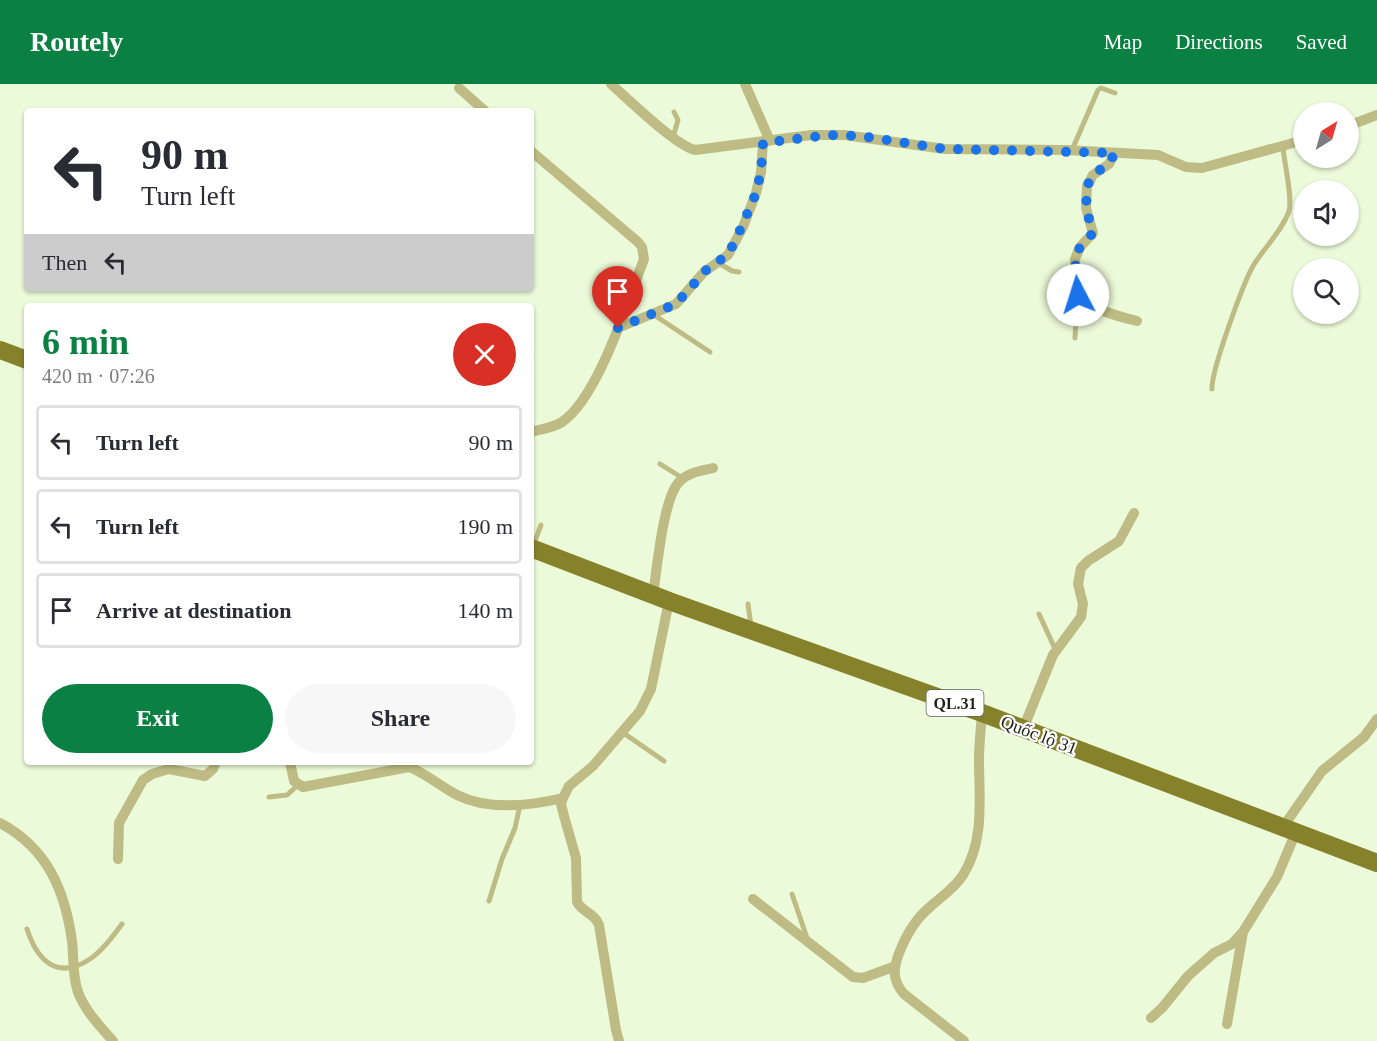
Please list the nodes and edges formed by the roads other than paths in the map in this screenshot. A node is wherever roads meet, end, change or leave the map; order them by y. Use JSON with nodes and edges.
{"nodes":[{"id":1,"x":611,"y":84,"type":"edge"},
{"id":2,"x":745,"y":84,"type":"edge"},
{"id":3,"x":459,"y":88,"type":"dead end"},
{"id":4,"x":1115,"y":93,"type":"dead end"},
{"id":5,"x":482,"y":108,"type":"edge"},
{"id":6,"x":674,"y":112,"type":"dead end"},
{"id":7,"x":1377,"y":115,"type":"edge"},
{"id":8,"x":1359,"y":122,"type":"edge"},
{"id":9,"x":673,"y":137,"type":"junction"},
{"id":10,"x":766,"y":142,"type":"junction"},
{"id":11,"x":1293,"y":144,"type":"edge"},
{"id":12,"x":1282,"y":147,"type":"junction"},
{"id":13,"x":1071,"y":150,"type":"junction"},
{"id":14,"x":1115,"y":153,"type":"junction"},
{"id":15,"x":534,"y":154,"type":"edge"},
{"id":16,"x":717,"y":262,"type":"junction"},
{"id":17,"x":739,"y":272,"type":"dead end"},
{"id":18,"x":1078,"y":295,"type":"junction"},
{"id":19,"x":654,"y":315,"type":"junction"},
{"id":20,"x":1137,"y":321,"type":"dead end"},
{"id":21,"x":618,"y":328,"type":"junction"},
{"id":22,"x":1075,"y":338,"type":"dead end"},
{"id":23,"x":0,"y":350,"type":"edge"},
{"id":24,"x":710,"y":352,"type":"dead end"},
{"id":25,"x":24,"y":359,"type":"edge"},
{"id":26,"x":1212,"y":389,"type":"dead end"},
{"id":27,"x":534,"y":431,"type":"edge"},
{"id":28,"x":660,"y":464,"type":"dead end"},
{"id":29,"x":713,"y":468,"type":"dead end"},
{"id":30,"x":684,"y":479,"type":"junction"},
{"id":31,"x":1134,"y":513,"type":"dead end"},
{"id":32,"x":541,"y":525,"type":"dead end"},
{"id":33,"x":534,"y":541,"type":"edge"},
{"id":34,"x":534,"y":549,"type":"edge"},
{"id":35,"x":661,"y":598,"type":"junction"},
{"id":36,"x":748,"y":604,"type":"dead end"},
{"id":37,"x":1039,"y":614,"type":"dead end"},
{"id":38,"x":752,"y":630,"type":"junction"},
{"id":39,"x":1056,"y":651,"type":"junction"},
{"id":40,"x":982,"y":713,"type":"junction"},
{"id":41,"x":1377,"y":719,"type":"edge"},
{"id":42,"x":1023,"y":729,"type":"junction"},
{"id":43,"x":622,"y":732,"type":"junction"},
{"id":44,"x":664,"y":760,"type":"dead end"},
{"id":45,"x":215,"y":765,"type":"edge"},
{"id":46,"x":290,"y":765,"type":"edge"},
{"id":47,"x":298,"y":785,"type":"junction"},
{"id":48,"x":269,"y":797,"type":"dead end"},
{"id":49,"x":563,"y":798,"type":"junction"},
{"id":50,"x":520,"y":804,"type":"junction"},
{"id":51,"x":0,"y":824,"type":"edge"},
{"id":52,"x":1289,"y":826,"type":"junction"},
{"id":53,"x":118,"y":859,"type":"dead end"},
{"id":54,"x":1377,"y":863,"type":"edge"},
{"id":55,"x":792,"y":894,"type":"dead end"},
{"id":56,"x":753,"y":899,"type":"dead end"},
{"id":57,"x":489,"y":901,"type":"dead end"},
{"id":58,"x":122,"y":924,"type":"dead end"},
{"id":59,"x":27,"y":929,"type":"dead end"},
{"id":60,"x":1243,"y":932,"type":"junction"},
{"id":61,"x":807,"y":940,"type":"junction"},
{"id":62,"x":74,"y":966,"type":"junction"},
{"id":63,"x":893,"y":967,"type":"junction"},
{"id":64,"x":1151,"y":1018,"type":"dead end"},
{"id":65,"x":1227,"y":1024,"type":"dead end"},
{"id":66,"x":113,"y":1041,"type":"edge"},
{"id":67,"x":619,"y":1041,"type":"edge"},
{"id":68,"x":964,"y":1041,"type":"edge"}],
"edges":[{"from":1,"to":9,"type":"street"},
{"from":2,"to":10,"type":"street"},
{"from":3,"to":5,"type":"street"},
{"from":4,"to":13,"type":"lane"},
{"from":6,"to":9,"type":"lane"},
{"from":7,"to":8,"type":"street"},
{"from":9,"to":10,"type":"street"},
{"from":10,"to":13,"type":"street"},
{"from":10,"to":16,"type":"street"},
{"from":11,"to":12,"type":"street"},
{"from":12,"to":14,"type":"street"},
{"from":12,"to":26,"type":"lane"},
{"from":13,"to":14,"type":"street"},
{"from":14,"to":18,"type":"street"},
{"from":15,"to":21,"type":"street"},
{"from":16,"to":17,"type":"lane"},
{"from":16,"to":19,"type":"street"},
{"from":18,"to":20,"type":"street"},
{"from":18,"to":22,"type":"lane"},
{"from":19,"to":21,"type":"street"},
{"from":19,"to":24,"type":"lane"},
{"from":21,"to":27,"type":"street"},
{"from":23,"to":25,"type":"highway"},
{"from":28,"to":30,"type":"lane"},
{"from":29,"to":30,"type":"street"},
{"from":30,"to":35,"type":"street"},
{"from":31,"to":39,"type":"street"},
{"from":32,"to":33,"type":"lane"},
{"from":34,"to":35,"type":"highway","name":"Quốc lộ 31","number":"QL.31"},
{"from":35,"to":38,"type":"highway","name":"Quốc lộ 31","number":"QL.31"},
{"from":35,"to":43,"type":"street"},
{"from":36,"to":38,"type":"lane"},
{"from":37,"to":39,"type":"lane"},
{"from":38,"to":40,"type":"highway","name":"Quốc lộ 31","number":"QL.31"},
{"from":39,"to":42,"type":"street"},
{"from":40,"to":42,"type":"highway","name":"Quốc lộ 31","number":"QL.31"},
{"from":40,"to":63,"type":"street"},
{"from":41,"to":52,"type":"street"},
{"from":42,"to":52,"type":"highway","name":"Quốc lộ 31","number":"QL.31"},
{"from":43,"to":44,"type":"lane"},
{"from":43,"to":49,"type":"street"},
{"from":45,"to":53,"type":"street"},
{"from":46,"to":47,"type":"street"},
{"from":47,"to":48,"type":"lane"},
{"from":47,"to":50,"type":"street"},
{"from":49,"to":50,"type":"street"},
{"from":49,"to":67,"type":"street"},
{"from":50,"to":57,"type":"lane"},
{"from":51,"to":62,"type":"street"},
{"from":52,"to":54,"type":"highway","name":"Quốc lộ 31","number":"QL.31"},
{"from":52,"to":60,"type":"street"},
{"from":55,"to":61,"type":"lane"},
{"from":56,"to":61,"type":"street"},
{"from":58,"to":62,"type":"lane"},
{"from":59,"to":62,"type":"lane"},
{"from":60,"to":64,"type":"street"},
{"from":60,"to":65,"type":"street"},
{"from":61,"to":63,"type":"street"},
{"from":62,"to":66,"type":"street"},
{"from":63,"to":68,"type":"street"}]}
